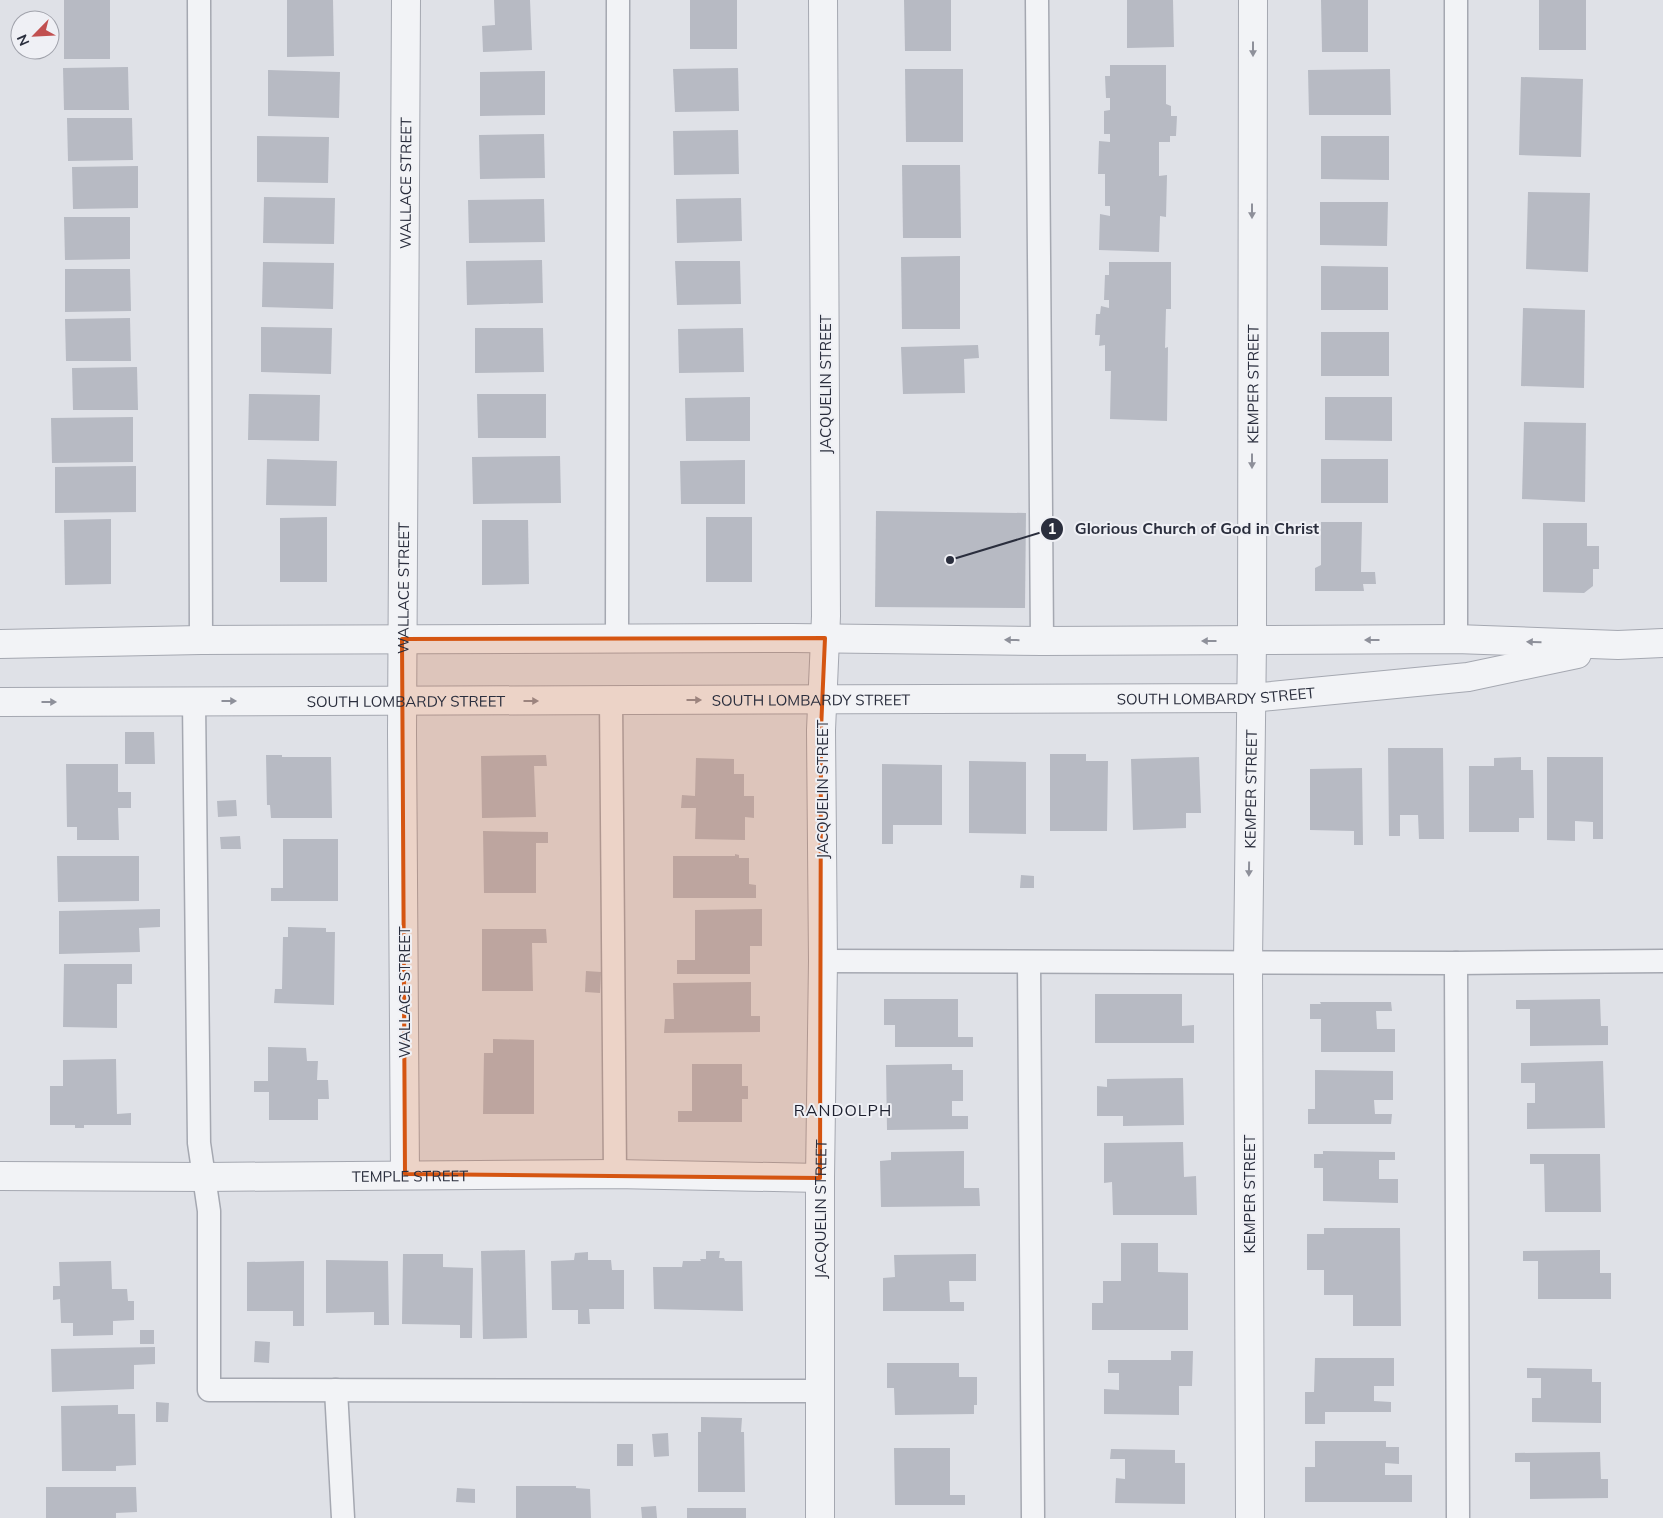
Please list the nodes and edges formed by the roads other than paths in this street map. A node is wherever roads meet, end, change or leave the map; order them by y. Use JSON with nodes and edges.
{"nodes":[{"id":1,"x":199,"y":0,"type":"edge"},
{"id":2,"x":406,"y":0,"type":"edge"},
{"id":3,"x":618,"y":0,"type":"edge"},
{"id":4,"x":824,"y":0,"type":"edge"},
{"id":5,"x":1037,"y":0,"type":"edge"},
{"id":6,"x":1253,"y":0,"type":"edge"},
{"id":7,"x":1456,"y":0,"type":"edge"},
{"id":8,"x":825,"y":638,"type":"junction"},
{"id":9,"x":402,"y":639,"type":"junction"},
{"id":10,"x":617,"y":639,"type":"junction"},
{"id":11,"x":1456,"y":639,"type":"junction"},
{"id":12,"x":201,"y":640,"type":"junction"},
{"id":13,"x":1042,"y":641,"type":"junction"},
{"id":14,"x":1252,"y":641,"type":"junction"},
{"id":15,"x":1663,"y":643,"type":"edge"},
{"id":16,"x":0,"y":644,"type":"edge"},
{"id":17,"x":1618,"y":645,"type":"junction"},
{"id":18,"x":1251,"y":698,"type":"junction"},
{"id":19,"x":822,"y":699,"type":"junction"},
{"id":20,"x":611,"y":700,"type":"junction"},
{"id":21,"x":194,"y":701,"type":"junction"},
{"id":22,"x":402,"y":701,"type":"junction"},
{"id":23,"x":0,"y":702,"type":"edge"},
{"id":24,"x":1663,"y":961,"type":"edge"},
{"id":25,"x":823,"y":962,"type":"junction"},
{"id":26,"x":1248,"y":962,"type":"junction"},
{"id":27,"x":1029,"y":963,"type":"junction"},
{"id":28,"x":1456,"y":963,"type":"junction"},
{"id":29,"x":405,"y":1174,"type":"junction"},
{"id":30,"x":616,"y":1174,"type":"junction"},
{"id":31,"x":0,"y":1176,"type":"edge"},
{"id":32,"x":204,"y":1177,"type":"junction"},
{"id":33,"x":820,"y":1178,"type":"junction"},
{"id":34,"x":336,"y":1390,"type":"junction"},
{"id":35,"x":822,"y":1392,"type":"junction"},
{"id":36,"x":342,"y":1518,"type":"edge"},
{"id":37,"x":820,"y":1518,"type":"edge"},
{"id":38,"x":1033,"y":1518,"type":"edge"},
{"id":39,"x":1250,"y":1518,"type":"edge"},
{"id":40,"x":1458,"y":1518,"type":"edge"}],
"edges":[{"from":1,"to":12,"type":"lane"},
{"from":2,"to":9,"type":"street","name":"WALLACE STREET"},
{"from":3,"to":10,"type":"lane"},
{"from":4,"to":8,"type":"street","name":"JACQUELIN STREET"},
{"from":5,"to":13,"type":"lane"},
{"from":6,"to":14,"type":"street","name":"KEMPER STREET","one_way":true},
{"from":7,"to":11,"type":"lane"},
{"from":8,"to":10,"type":"street","name":"SOUTH LOMBARDY STREET"},
{"from":13,"to":8,"type":"street","name":"SOUTH LOMBARDY STREET","one_way":true},
{"from":8,"to":19,"type":"street","name":"JACQUELIN STREET"},
{"from":9,"to":10,"type":"street","name":"SOUTH LOMBARDY STREET"},
{"from":9,"to":12,"type":"street","name":"SOUTH LOMBARDY STREET"},
{"from":9,"to":22,"type":"street","name":"WALLACE STREET"},
{"from":11,"to":14,"type":"street","name":"SOUTH LOMBARDY STREET","one_way":true},
{"from":17,"to":11,"type":"street","name":"SOUTH LOMBARDY STREET","one_way":true},
{"from":12,"to":16,"type":"street","name":"SOUTH LOMBARDY STREET"},
{"from":14,"to":13,"type":"street","name":"SOUTH LOMBARDY STREET","one_way":true},
{"from":14,"to":18,"type":"street","name":"KEMPER STREET"},
{"from":15,"to":17,"type":"street","name":"SOUTH LOMBARDY STREET"},
{"from":17,"to":18,"type":"street","name":"SOUTH LOMBARDY STREET"},
{"from":18,"to":19,"type":"street","name":"SOUTH LOMBARDY STREET"},
{"from":18,"to":26,"type":"street","name":"KEMPER STREET","one_way":true},
{"from":20,"to":19,"type":"street","name":"SOUTH LOMBARDY STREET","one_way":true},
{"from":19,"to":25,"type":"street","name":"JACQUELIN STREET"},
{"from":22,"to":20,"type":"street","name":"SOUTH LOMBARDY STREET","one_way":true},
{"from":20,"to":30,"type":"lane"},
{"from":21,"to":22,"type":"street","name":"SOUTH LOMBARDY STREET","one_way":true},
{"from":23,"to":21,"type":"street","name":"SOUTH LOMBARDY STREET","one_way":true},
{"from":21,"to":32,"type":"lane"},
{"from":22,"to":29,"type":"street","name":"WALLACE STREET"},
{"from":24,"to":28,"type":"lane"},
{"from":25,"to":27,"type":"lane"},
{"from":25,"to":33,"type":"street","name":"JACQUELIN STREET"},
{"from":26,"to":27,"type":"lane"},
{"from":26,"to":28,"type":"lane"},
{"from":26,"to":39,"type":"street","name":"KEMPER STREET"},
{"from":27,"to":38,"type":"lane"},
{"from":28,"to":40,"type":"lane"},
{"from":29,"to":30,"type":"street","name":"TEMPLE STREET"},
{"from":29,"to":32,"type":"street","name":"TEMPLE STREET"},
{"from":30,"to":33,"type":"street","name":"TEMPLE STREET"},
{"from":31,"to":32,"type":"street","name":"TEMPLE STREET"},
{"from":32,"to":34,"type":"lane"},
{"from":33,"to":35,"type":"street","name":"JACQUELIN STREET"},
{"from":34,"to":35,"type":"lane"},
{"from":34,"to":36,"type":"lane"},
{"from":35,"to":37,"type":"street","name":"JACQUELIN STREET"}]}
